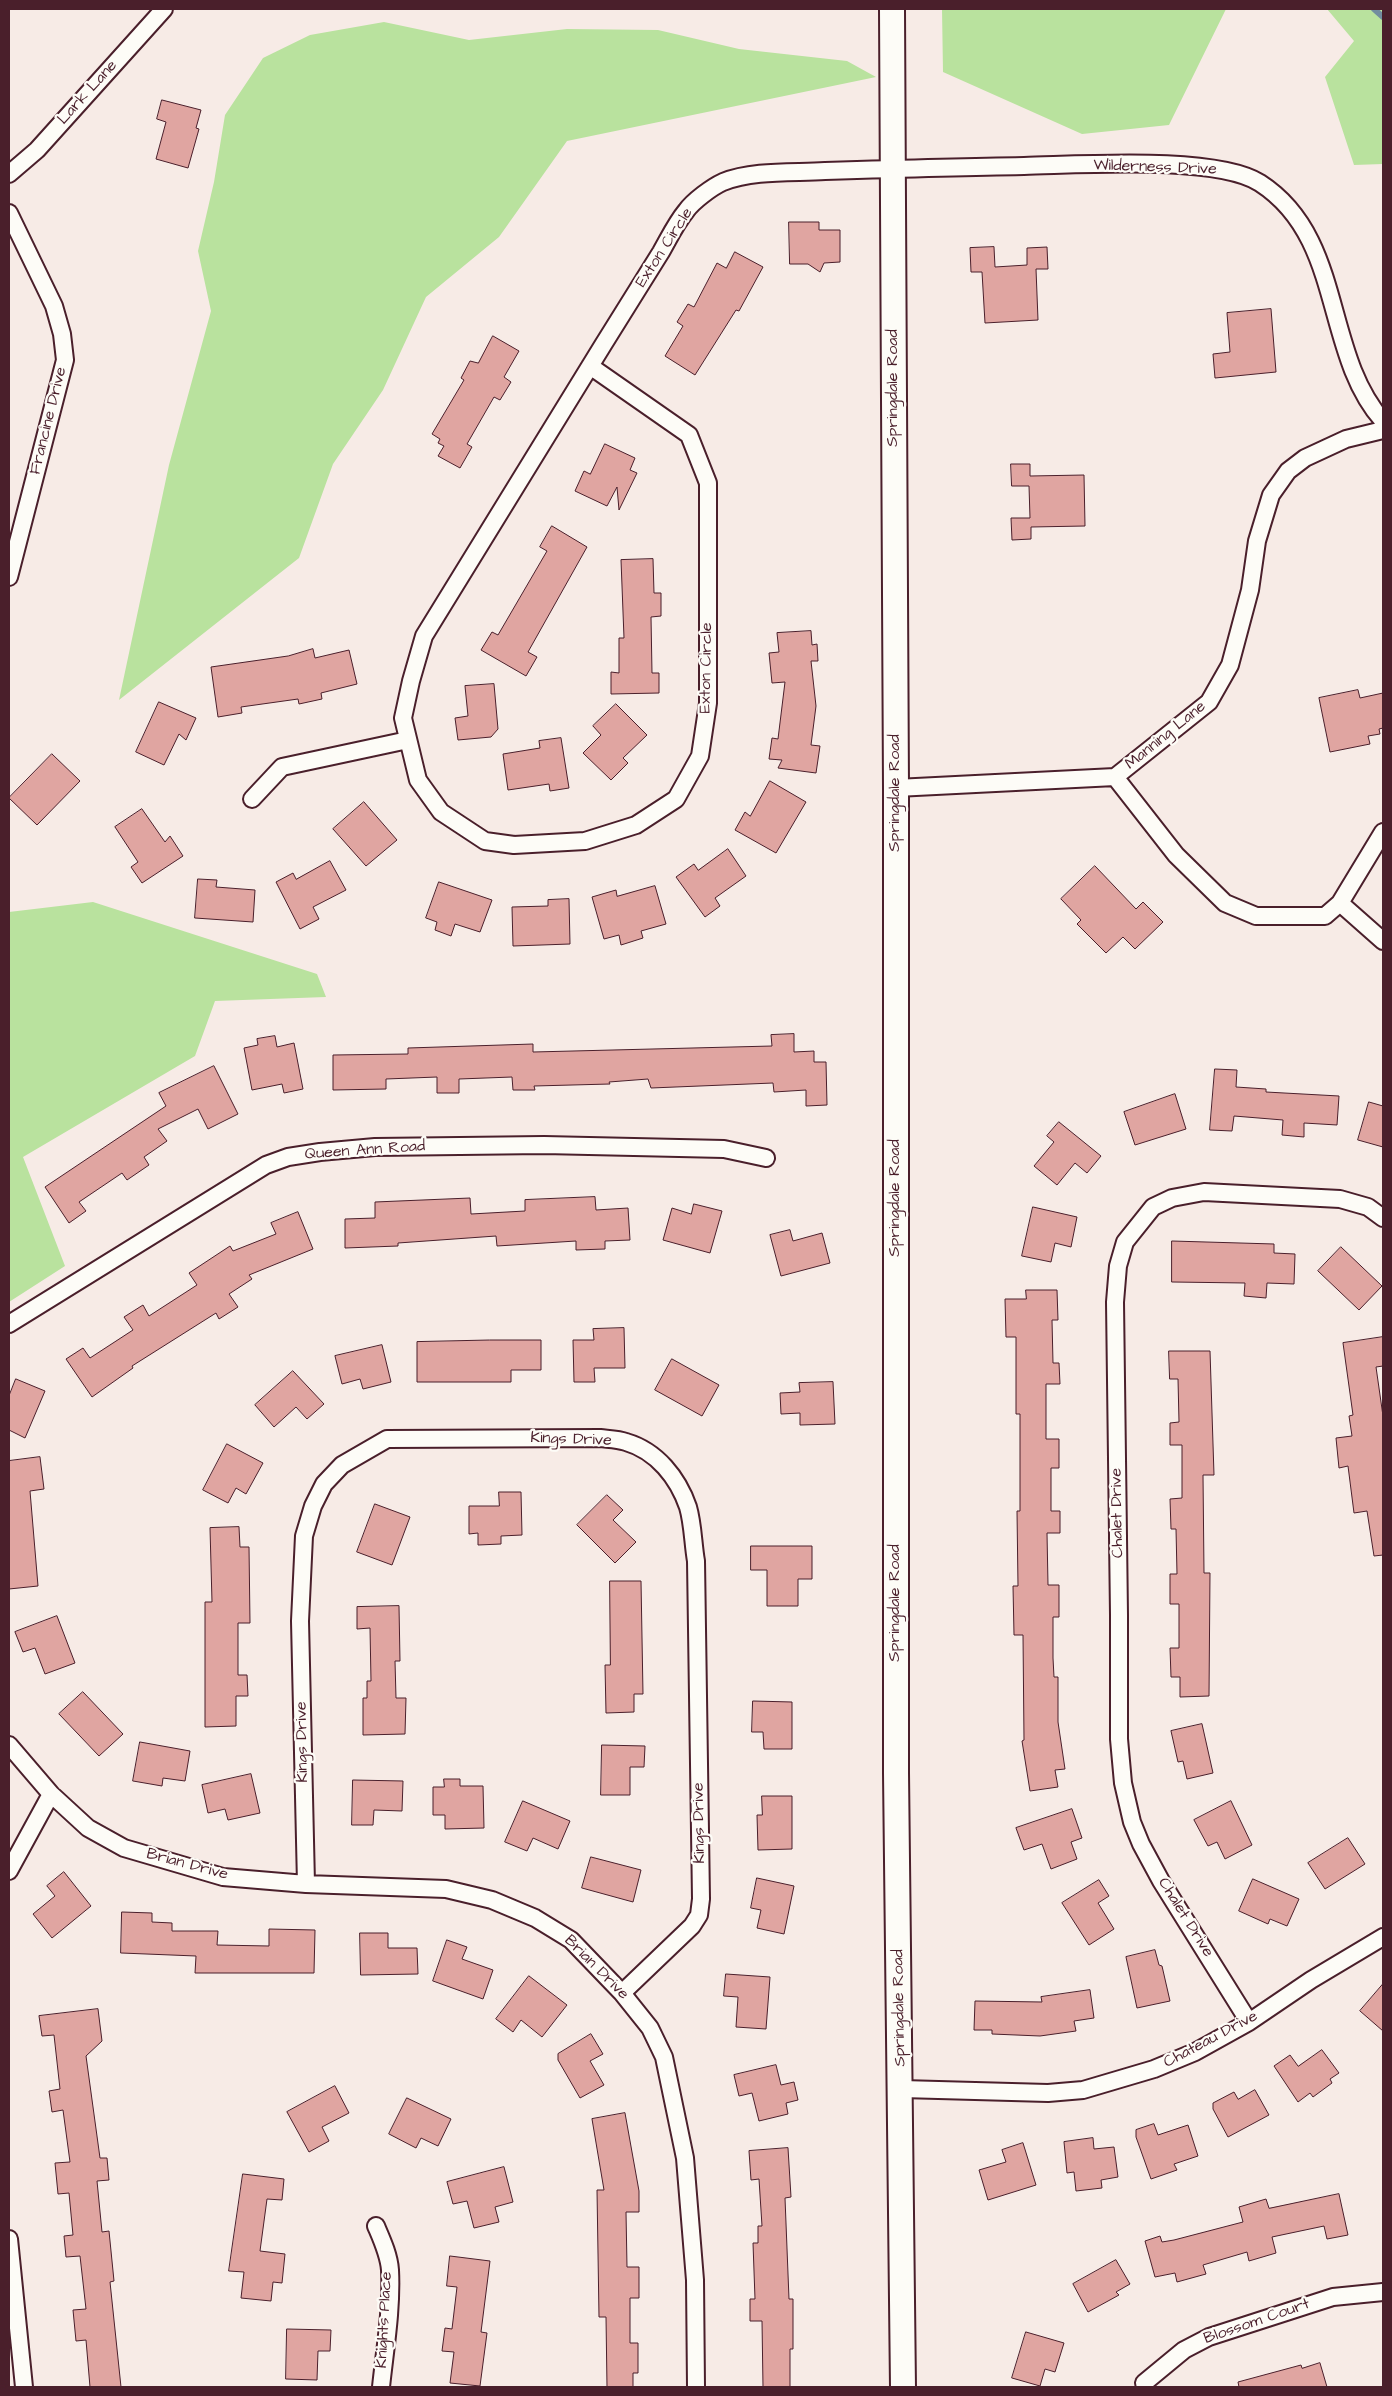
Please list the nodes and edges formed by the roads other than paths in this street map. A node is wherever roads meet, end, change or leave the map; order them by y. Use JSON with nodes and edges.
{"nodes":[{"id":1,"x":164,"y":9,"type":"edge"},
{"id":2,"x":892,"y":9,"type":"edge"},
{"id":3,"x":893,"y":169,"type":"junction"},
{"id":4,"x":9,"y":174,"type":"edge"},
{"id":5,"x":9,"y":213,"type":"edge"},
{"id":6,"x":590,"y":366,"type":"junction"},
{"id":7,"x":1383,"y":421,"type":"edge"},
{"id":8,"x":1383,"y":430,"type":"edge"},
{"id":9,"x":9,"y":577,"type":"edge"},
{"id":10,"x":408,"y":740,"type":"junction"},
{"id":11,"x":1115,"y":778,"type":"junction"},
{"id":12,"x":896,"y":788,"type":"junction"},
{"id":13,"x":252,"y":799,"type":"dead end"},
{"id":14,"x":1383,"y":832,"type":"edge"},
{"id":15,"x":1340,"y":903,"type":"junction"},
{"id":16,"x":1383,"y":940,"type":"edge"},
{"id":17,"x":766,"y":1158,"type":"dead end"},
{"id":18,"x":1378,"y":1214,"type":"edge"},
{"id":19,"x":9,"y":1324,"type":"edge"},
{"id":20,"x":9,"y":1745,"type":"edge"},
{"id":21,"x":51,"y":1794,"type":"junction"},
{"id":22,"x":9,"y":1870,"type":"edge"},
{"id":23,"x":306,"y":1884,"type":"junction"},
{"id":24,"x":1383,"y":1937,"type":"edge"},
{"id":25,"x":622,"y":1993,"type":"junction"},
{"id":26,"x":1249,"y":2022,"type":"junction"},
{"id":27,"x":902,"y":2089,"type":"junction"},
{"id":28,"x":376,"y":2226,"type":"dead end"},
{"id":29,"x":9,"y":2239,"type":"edge"},
{"id":30,"x":1383,"y":2292,"type":"edge"},
{"id":31,"x":1144,"y":2383,"type":"dead end"},
{"id":32,"x":24,"y":2387,"type":"edge"},
{"id":33,"x":381,"y":2387,"type":"edge"},
{"id":34,"x":696,"y":2387,"type":"edge"},
{"id":35,"x":903,"y":2387,"type":"edge"}],
"edges":[{"from":1,"to":4,"type":"street","name":"Lark Lane"},
{"from":2,"to":3,"type":"main road","name":"Springdale Road"},
{"from":3,"to":6,"type":"street","name":"Exton Circle"},
{"from":3,"to":7,"type":"street","name":"Wilderness Drive"},
{"from":3,"to":12,"type":"main road","name":"Springdale Road"},
{"from":5,"to":9,"type":"street","name":"Francine Drive"},
{"from":6,"to":10,"type":"street","name":"Exton Circle"},
{"from":6,"to":10,"type":"street","name":"Exton Circle"},
{"from":8,"to":11,"type":"street","name":"Manning Lane"},
{"from":10,"to":13,"type":"street"},
{"from":11,"to":12,"type":"street","name":"Manning Lane"},
{"from":11,"to":15,"type":"street"},
{"from":12,"to":27,"type":"main road","name":"Springdale Road"},
{"from":14,"to":15,"type":"street"},
{"from":15,"to":16,"type":"street"},
{"from":17,"to":19,"type":"street","name":"Queen Ann Road"},
{"from":18,"to":26,"type":"street","name":"Chalet Drive"},
{"from":20,"to":21,"type":"street","name":"Brian Drive"},
{"from":21,"to":22,"type":"street"},
{"from":21,"to":23,"type":"street","name":"Brian Drive"},
{"from":23,"to":25,"type":"street","name":"Brian Drive"},
{"from":23,"to":25,"type":"street","name":"Kings Drive"},
{"from":24,"to":26,"type":"street","name":"Chateau Drive"},
{"from":25,"to":34,"type":"street","name":"Brian Drive"},
{"from":26,"to":27,"type":"street","name":"Chateau Drive"},
{"from":27,"to":35,"type":"main road","name":"Springdale Road"},
{"from":28,"to":33,"type":"street","name":"Knights Place"},
{"from":29,"to":32,"type":"street"},
{"from":30,"to":31,"type":"street","name":"Blossom Court"}]}
